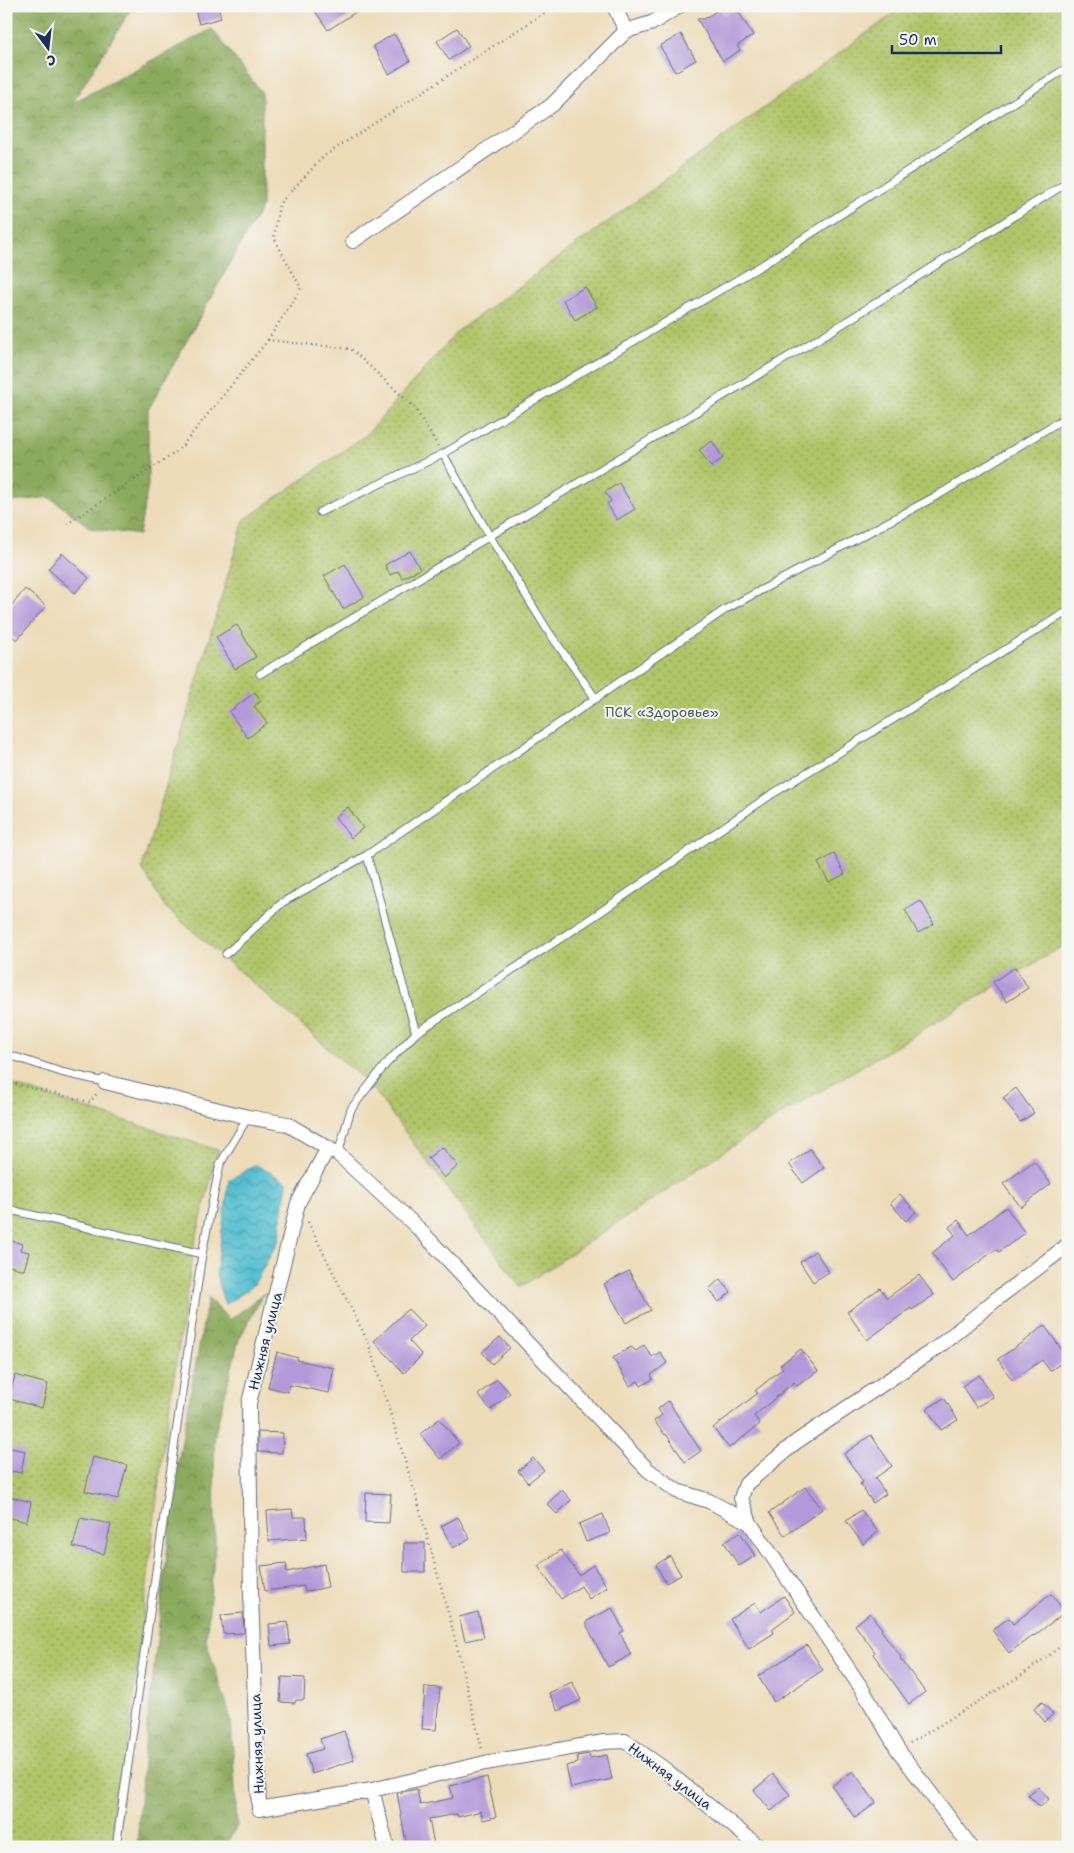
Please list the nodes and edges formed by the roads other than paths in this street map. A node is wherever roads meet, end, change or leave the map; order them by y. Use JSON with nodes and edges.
{"nodes":[{"id":1,"x":614,"y":6,"type":"edge"},
{"id":2,"x":679,"y":6,"type":"edge"},
{"id":3,"x":626,"y":31,"type":"junction"},
{"id":4,"x":1068,"y":68,"type":"edge"},
{"id":5,"x":1068,"y":182,"type":"edge"},
{"id":6,"x":353,"y":241,"type":"dead end"},
{"id":7,"x":1068,"y":416,"type":"edge"},
{"id":8,"x":443,"y":454,"type":"junction"},
{"id":9,"x":320,"y":512,"type":"dead end"},
{"id":10,"x":490,"y":537,"type":"junction"},
{"id":11,"x":1068,"y":611,"type":"edge"},
{"id":12,"x":260,"y":674,"type":"dead end"},
{"id":13,"x":596,"y":698,"type":"junction"},
{"id":14,"x":367,"y":856,"type":"junction"},
{"id":15,"x":226,"y":954,"type":"dead end"},
{"id":16,"x":416,"y":1033,"type":"junction"},
{"id":17,"x":6,"y":1054,"type":"edge"},
{"id":18,"x":105,"y":1082,"type":"joint"},
{"id":19,"x":248,"y":1117,"type":"junction"},
{"id":20,"x":333,"y":1151,"type":"junction"},
{"id":21,"x":6,"y":1209,"type":"edge"},
{"id":22,"x":1068,"y":1245,"type":"edge"},
{"id":23,"x":202,"y":1254,"type":"junction"},
{"id":24,"x":750,"y":1522,"type":"junction"},
{"id":25,"x":372,"y":1790,"type":"junction"},
{"id":26,"x":116,"y":1847,"type":"edge"},
{"id":27,"x":387,"y":1847,"type":"edge"},
{"id":28,"x":759,"y":1847,"type":"edge"},
{"id":29,"x":971,"y":1847,"type":"edge"}],
"edges":[{"from":1,"to":3,"type":"street"},
{"from":2,"to":3,"type":"street"},
{"from":3,"to":6,"type":"street"},
{"from":4,"to":8,"type":"lane"},
{"from":5,"to":10,"type":"lane"},
{"from":7,"to":13,"type":"lane"},
{"from":8,"to":9,"type":"lane"},
{"from":8,"to":10,"type":"lane"},
{"from":10,"to":12,"type":"lane"},
{"from":10,"to":13,"type":"lane"},
{"from":11,"to":16,"type":"lane"},
{"from":13,"to":14,"type":"lane"},
{"from":14,"to":15,"type":"lane"},
{"from":14,"to":16,"type":"lane"},
{"from":16,"to":20,"type":"lane"},
{"from":17,"to":18,"type":"lane"},
{"from":18,"to":19,"type":"street"},
{"from":19,"to":20,"type":"street"},
{"from":19,"to":23,"type":"lane"},
{"from":20,"to":24,"type":"street"},
{"from":20,"to":25,"type":"street","name":"Нижняя улица"},
{"from":21,"to":23,"type":"lane"},
{"from":22,"to":24,"type":"street"},
{"from":23,"to":26,"type":"lane"},
{"from":24,"to":29,"type":"street"},
{"from":25,"to":27,"type":"street"},
{"from":25,"to":28,"type":"street","name":"Нижняя улица"}]}
